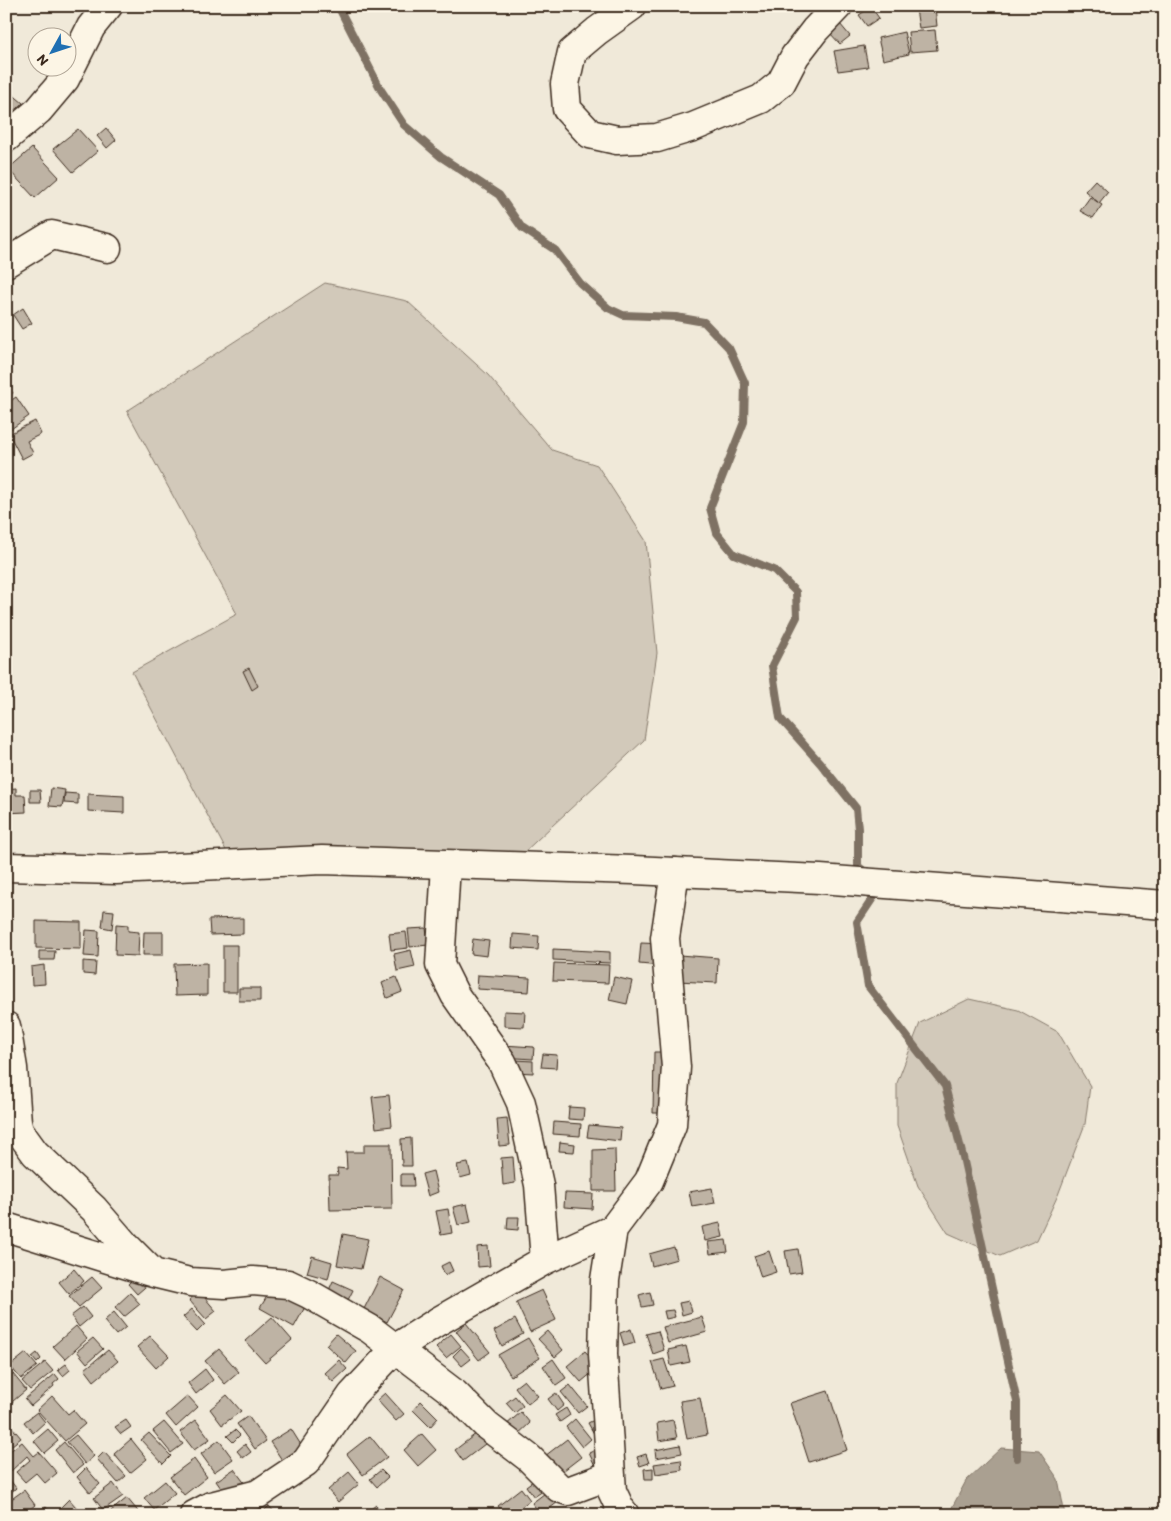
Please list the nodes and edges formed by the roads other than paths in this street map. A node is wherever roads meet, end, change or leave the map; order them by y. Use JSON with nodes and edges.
{"nodes":[{"id":1,"x":108,"y":6,"type":"edge"},
{"id":2,"x":632,"y":6,"type":"edge"},
{"id":3,"x":838,"y":6,"type":"edge"},
{"id":4,"x":6,"y":138,"type":"edge"},
{"id":5,"x":107,"y":248,"type":"dead end"},
{"id":6,"x":6,"y":263,"type":"edge"},
{"id":7,"x":446,"y":865,"type":"junction"},
{"id":8,"x":6,"y":867,"type":"edge"},
{"id":9,"x":675,"y":872,"type":"junction"},
{"id":10,"x":1165,"y":905,"type":"edge"},
{"id":11,"x":6,"y":1026,"type":"edge"},
{"id":12,"x":6,"y":1227,"type":"edge"},
{"id":13,"x":613,"y":1230,"type":"junction"},
{"id":14,"x":546,"y":1260,"type":"junction"},
{"id":15,"x":153,"y":1273,"type":"junction"},
{"id":16,"x":396,"y":1348,"type":"junction"},
{"id":17,"x":611,"y":1475,"type":"junction"},
{"id":18,"x":194,"y":1515,"type":"edge"},
{"id":19,"x":625,"y":1515,"type":"edge"}],
"edges":[{"from":1,"to":4,"type":"street"},
{"from":2,"to":3,"type":"street"},
{"from":5,"to":6,"type":"street"},
{"from":7,"to":8,"type":"street"},
{"from":7,"to":9,"type":"street"},
{"from":7,"to":14,"type":"street"},
{"from":9,"to":10,"type":"street"},
{"from":9,"to":13,"type":"street"},
{"from":11,"to":15,"type":"street"},
{"from":12,"to":15,"type":"street"},
{"from":13,"to":14,"type":"street"},
{"from":13,"to":17,"type":"street"},
{"from":14,"to":16,"type":"street"},
{"from":15,"to":16,"type":"street"},
{"from":16,"to":17,"type":"street"},
{"from":16,"to":18,"type":"street"},
{"from":17,"to":19,"type":"street"}]}
